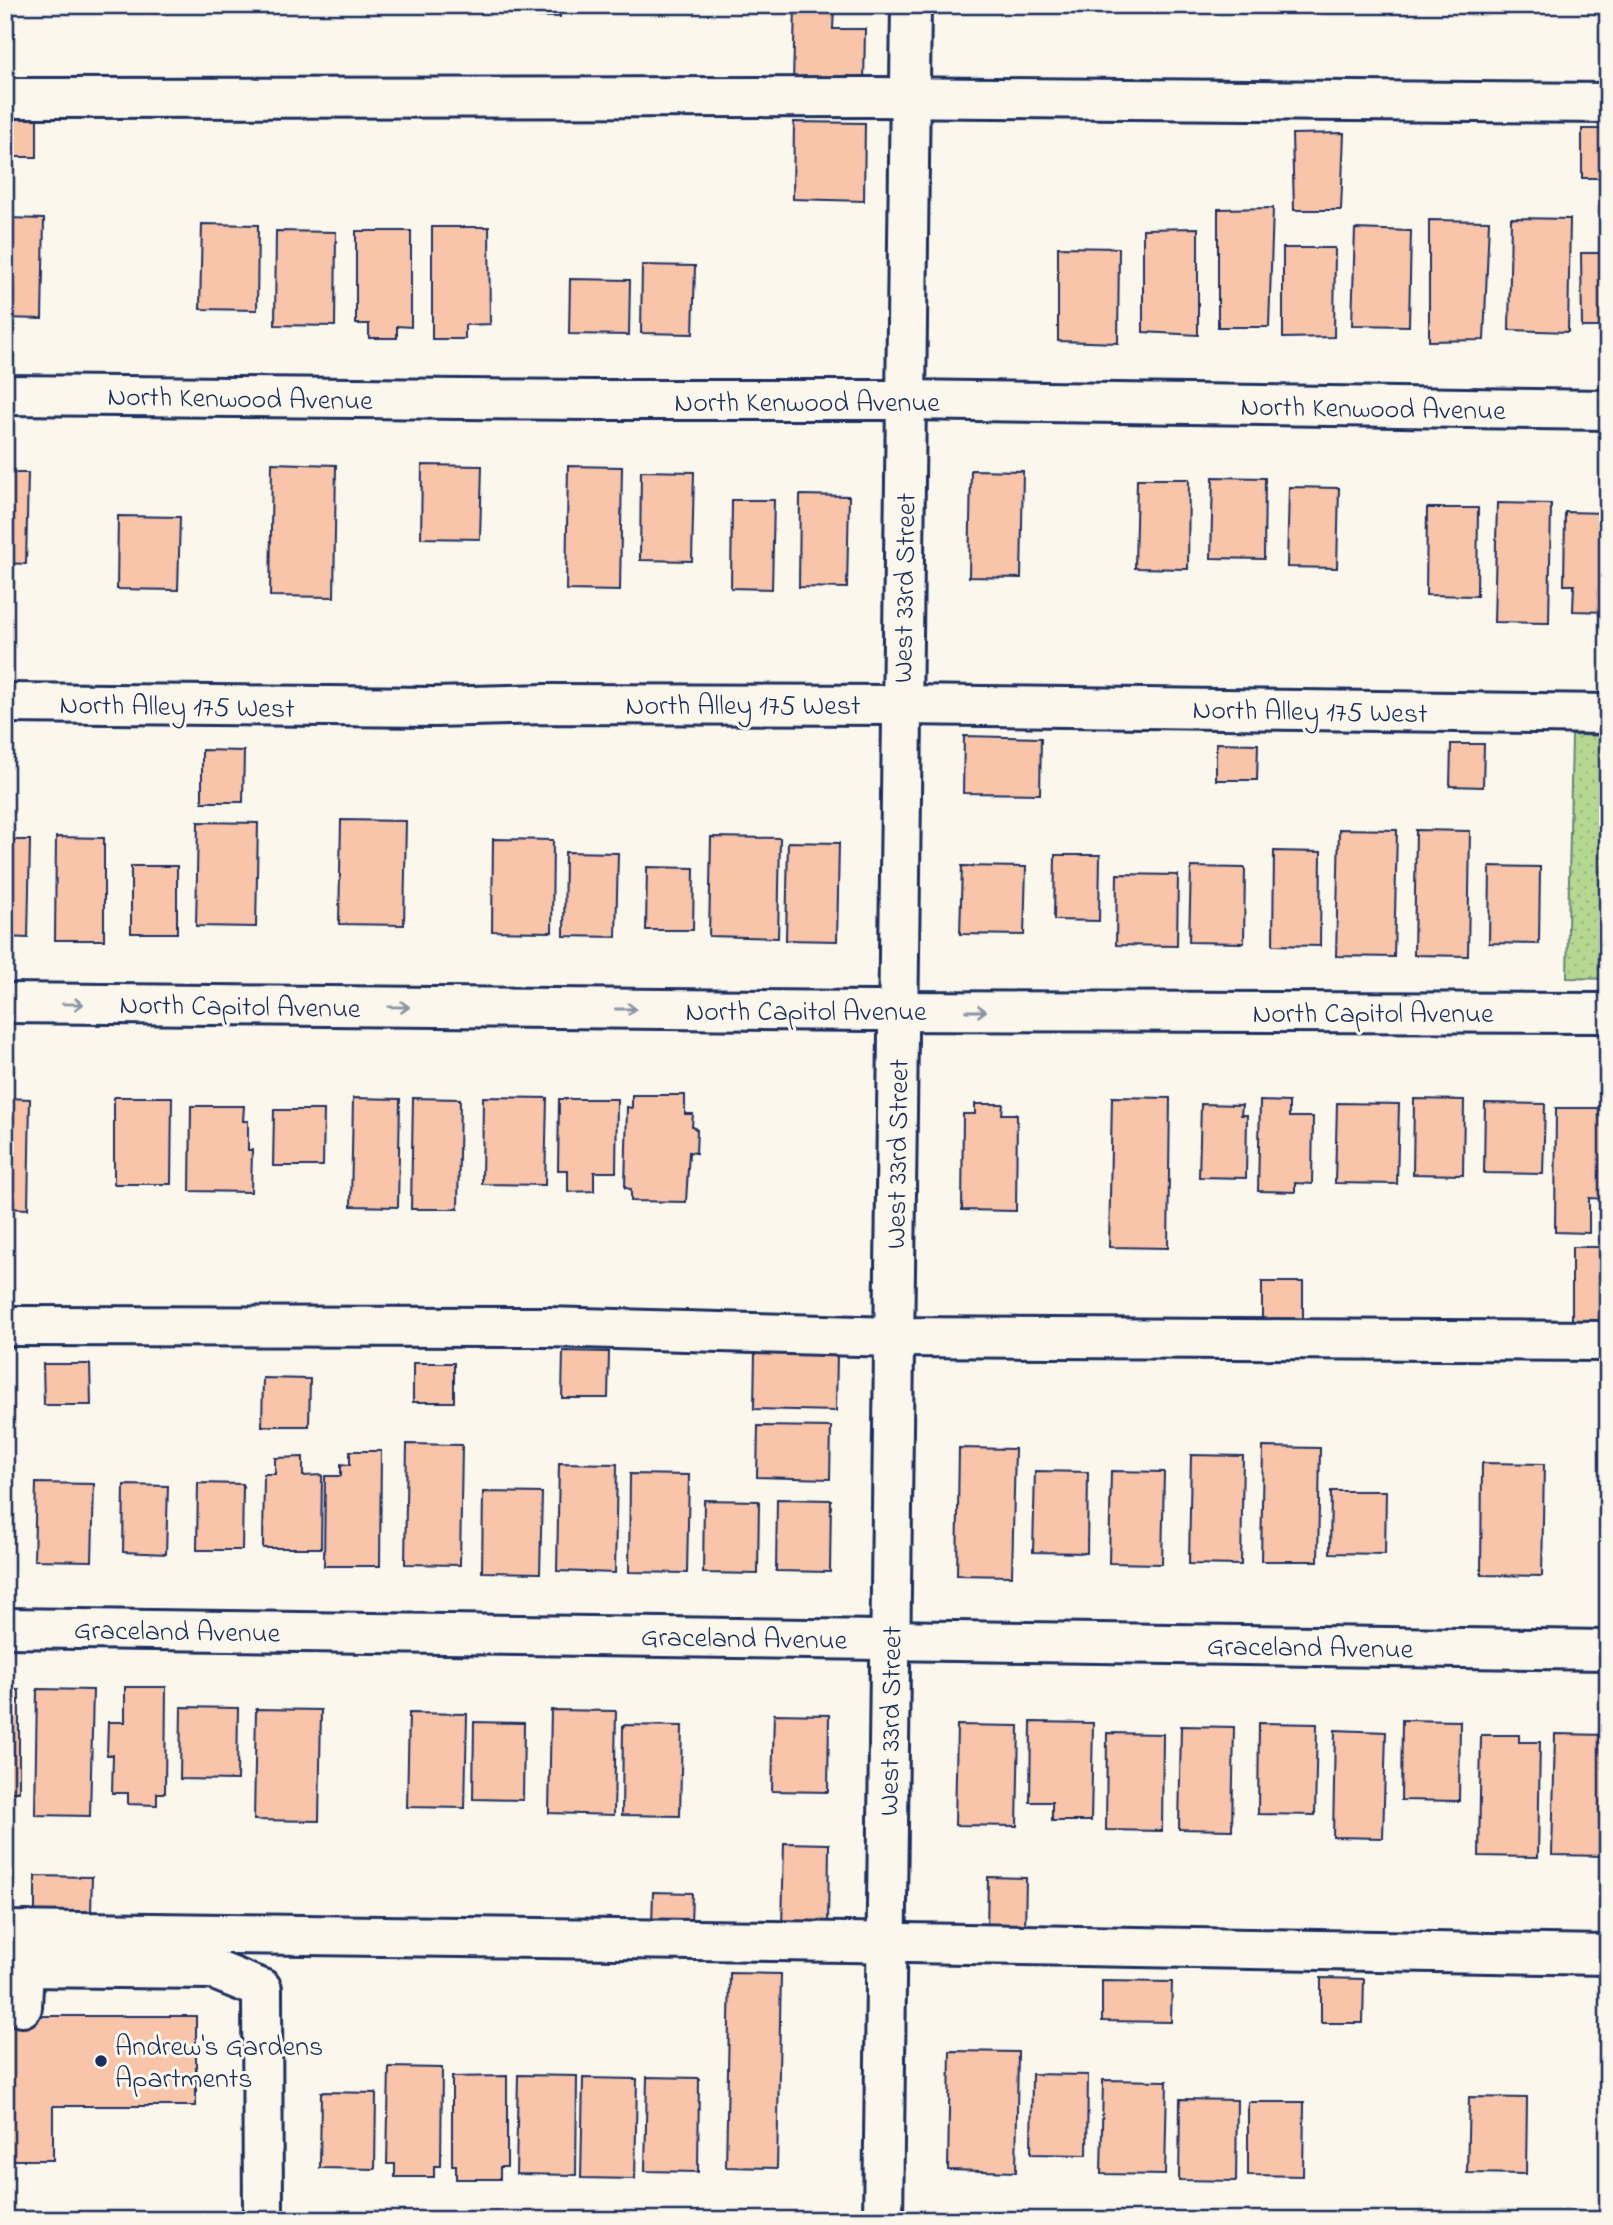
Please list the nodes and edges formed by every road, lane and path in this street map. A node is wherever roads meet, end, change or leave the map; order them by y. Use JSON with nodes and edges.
{"nodes":[{"id":1,"x":911,"y":5,"type":"edge"},
{"id":2,"x":5,"y":98,"type":"edge"},
{"id":3,"x":910,"y":98,"type":"junction"},
{"id":4,"x":1608,"y":103,"type":"edge"},
{"id":5,"x":5,"y":395,"type":"edge"},
{"id":6,"x":905,"y":400,"type":"junction"},
{"id":7,"x":1608,"y":410,"type":"edge"},
{"id":8,"x":5,"y":703,"type":"edge"},
{"id":9,"x":901,"y":705,"type":"junction"},
{"id":10,"x":1608,"y":714,"type":"edge"},
{"id":11,"x":5,"y":1003,"type":"edge"},
{"id":12,"x":898,"y":1011,"type":"junction"},
{"id":13,"x":1608,"y":1013,"type":"edge"},
{"id":14,"x":5,"y":1326,"type":"edge"},
{"id":15,"x":894,"y":1338,"type":"junction"},
{"id":16,"x":1608,"y":1341,"type":"edge"},
{"id":17,"x":5,"y":1628,"type":"edge"},
{"id":18,"x":890,"y":1640,"type":"junction"},
{"id":19,"x":1608,"y":1650,"type":"edge"},
{"id":20,"x":886,"y":1942,"type":"junction"},
{"id":21,"x":18,"y":1943,"type":"edge"},
{"id":22,"x":1608,"y":1955,"type":"edge"},
{"id":23,"x":22,"y":2007,"type":"dead end"},
{"id":24,"x":263,"y":2220,"type":"edge"},
{"id":25,"x":883,"y":2220,"type":"edge"}],
"edges":[{"from":1,"to":3,"type":"street","name":"West 33rd Street"},
{"from":2,"to":3,"type":"street"},
{"from":3,"to":4,"type":"street"},
{"from":3,"to":6,"type":"street","name":"West 33rd Street"},
{"from":5,"to":6,"type":"street","name":"North Kenwood Avenue"},
{"from":6,"to":7,"type":"street","name":"North Kenwood Avenue"},
{"from":6,"to":9,"type":"street","name":"West 33rd Street"},
{"from":8,"to":9,"type":"street","name":"North Alley 175 West"},
{"from":9,"to":10,"type":"street","name":"North Alley 175 West"},
{"from":9,"to":12,"type":"street","name":"West 33rd Street"},
{"from":11,"to":12,"type":"street","name":"North Capitol Avenue","one_way":true},
{"from":12,"to":13,"type":"street","name":"North Capitol Avenue","one_way":true},
{"from":12,"to":15,"type":"street","name":"West 33rd Street"},
{"from":14,"to":15,"type":"street"},
{"from":15,"to":16,"type":"street"},
{"from":15,"to":18,"type":"street","name":"West 33rd Street"},
{"from":17,"to":18,"type":"street","name":"Graceland Avenue"},
{"from":18,"to":19,"type":"street","name":"Graceland Avenue"},
{"from":18,"to":20,"type":"street","name":"West 33rd Street"},
{"from":20,"to":21,"type":"street"},
{"from":20,"to":22,"type":"street"},
{"from":20,"to":25,"type":"street","name":"West 33rd Street"},
{"from":21,"to":23,"type":"street"},
{"from":21,"to":24,"type":"street"}]}
